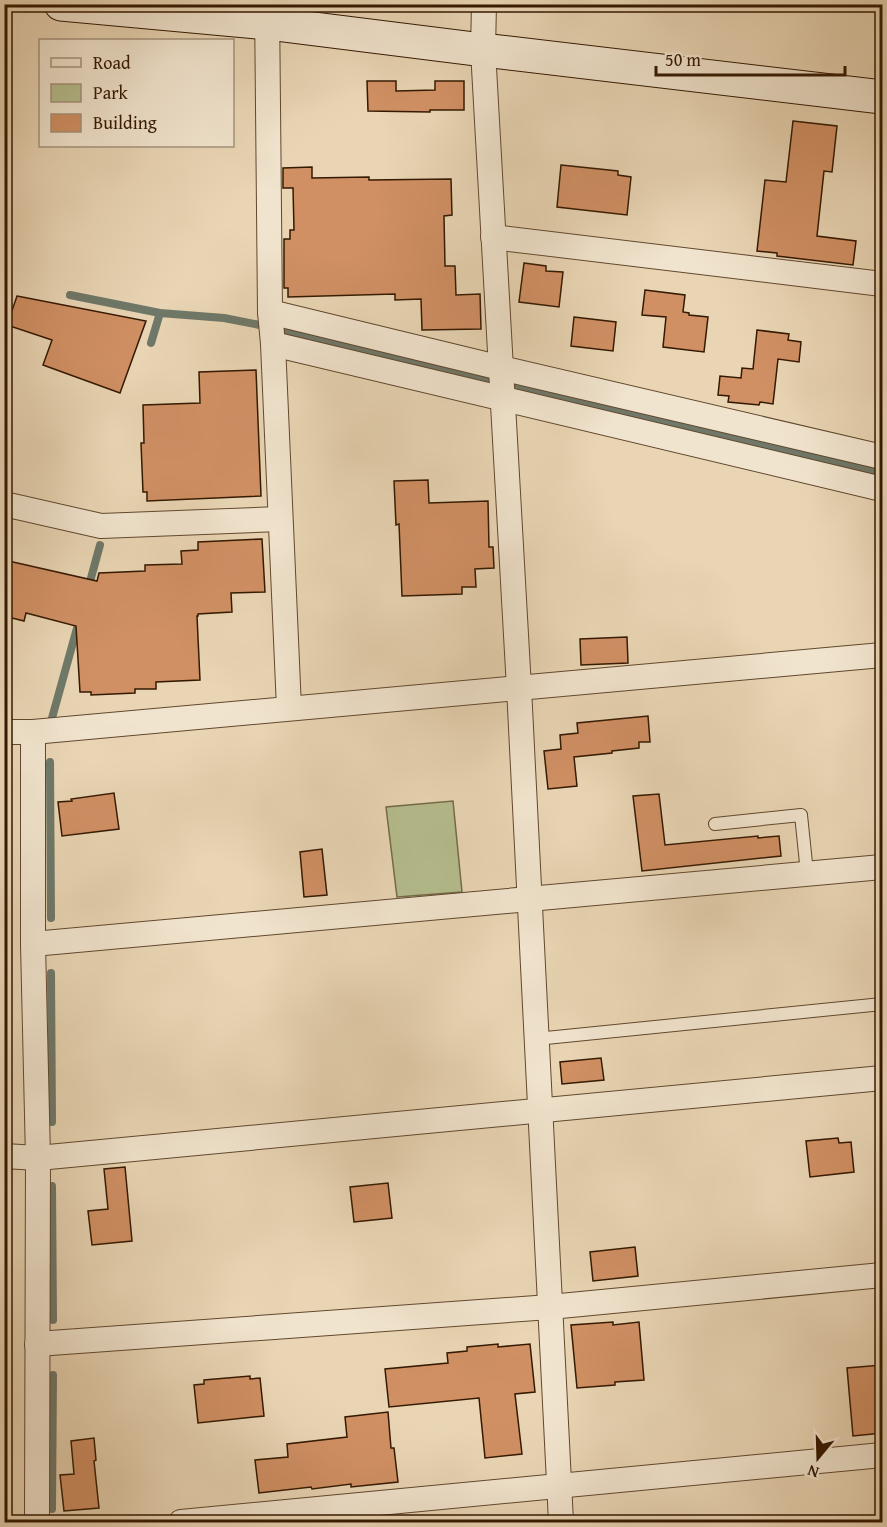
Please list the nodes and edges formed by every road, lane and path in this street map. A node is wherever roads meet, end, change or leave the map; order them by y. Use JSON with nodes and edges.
{"nodes":[{"id":1,"x":61,"y":4,"type":"edge"},
{"id":2,"x":484,"y":4,"type":"edge"},
{"id":3,"x":267,"y":14,"type":"edge"},
{"id":4,"x":483,"y":50,"type":"junction"},
{"id":5,"x":882,"y":97,"type":"edge"},
{"id":6,"x":493,"y":237,"type":"junction"},
{"id":7,"x":882,"y":284,"type":"edge"},
{"id":8,"x":270,"y":312,"type":"junction"},
{"id":9,"x":273,"y":344,"type":"junction"},
{"id":10,"x":501,"y":368,"type":"junction"},
{"id":11,"x":502,"y":398,"type":"junction"},
{"id":12,"x":882,"y":457,"type":"edge"},
{"id":13,"x":882,"y":489,"type":"edge"},
{"id":14,"x":4,"y":504,"type":"edge"},
{"id":15,"x":280,"y":519,"type":"junction"},
{"id":16,"x":882,"y":656,"type":"edge"},
{"id":17,"x":519,"y":688,"type":"junction"},
{"id":18,"x":289,"y":708,"type":"junction"},
{"id":19,"x":4,"y":732,"type":"edge"},
{"id":20,"x":33,"y":732,"type":"junction"},
{"id":21,"x":715,"y":824,"type":"dead end"},
{"id":22,"x":882,"y":867,"type":"edge"},
{"id":23,"x":807,"y":873,"type":"junction"},
{"id":24,"x":530,"y":899,"type":"junction"},
{"id":25,"x":33,"y":945,"type":"junction"},
{"id":26,"x":882,"y":1004,"type":"edge"},
{"id":27,"x":536,"y":1039,"type":"junction"},
{"id":28,"x":882,"y":1078,"type":"edge"},
{"id":29,"x":540,"y":1110,"type":"junction"},
{"id":30,"x":4,"y":1156,"type":"edge"},
{"id":31,"x":38,"y":1158,"type":"junction"},
{"id":32,"x":882,"y":1275,"type":"edge"},
{"id":33,"x":550,"y":1307,"type":"junction"},
{"id":34,"x":37,"y":1344,"type":"junction"},
{"id":35,"x":882,"y":1455,"type":"edge"},
{"id":36,"x":559,"y":1486,"type":"junction"},
{"id":37,"x":37,"y":1522,"type":"edge"},
{"id":38,"x":182,"y":1522,"type":"edge"},
{"id":39,"x":561,"y":1522,"type":"edge"}],
"edges":[{"from":1,"to":3,"type":"street"},
{"from":2,"to":4,"type":"street"},
{"from":3,"to":4,"type":"street"},
{"from":3,"to":8,"type":"street"},
{"from":4,"to":5,"type":"street"},
{"from":4,"to":6,"type":"street"},
{"from":6,"to":7,"type":"street"},
{"from":6,"to":10,"type":"street"},
{"from":8,"to":9,"type":"street"},
{"from":8,"to":10,"type":"street"},
{"from":9,"to":11,"type":"street"},
{"from":9,"to":15,"type":"street"},
{"from":10,"to":11,"type":"street"},
{"from":10,"to":12,"type":"street"},
{"from":11,"to":13,"type":"street"},
{"from":11,"to":17,"type":"street"},
{"from":14,"to":15,"type":"street"},
{"from":15,"to":18,"type":"street"},
{"from":16,"to":17,"type":"street"},
{"from":17,"to":18,"type":"street"},
{"from":17,"to":24,"type":"street"},
{"from":18,"to":20,"type":"street"},
{"from":19,"to":20,"type":"street"},
{"from":20,"to":25,"type":"street"},
{"from":21,"to":23,"type":"lane"},
{"from":22,"to":23,"type":"street"},
{"from":23,"to":24,"type":"street"},
{"from":24,"to":25,"type":"street"},
{"from":24,"to":27,"type":"street"},
{"from":25,"to":31,"type":"street"},
{"from":26,"to":27,"type":"lane"},
{"from":27,"to":29,"type":"street"},
{"from":28,"to":29,"type":"street"},
{"from":29,"to":31,"type":"street"},
{"from":29,"to":33,"type":"street"},
{"from":30,"to":31,"type":"street"},
{"from":31,"to":34,"type":"street"},
{"from":32,"to":33,"type":"street"},
{"from":33,"to":34,"type":"street"},
{"from":33,"to":36,"type":"street"},
{"from":34,"to":37,"type":"street"},
{"from":35,"to":36,"type":"street"},
{"from":36,"to":38,"type":"street"},
{"from":36,"to":39,"type":"street"}]}
